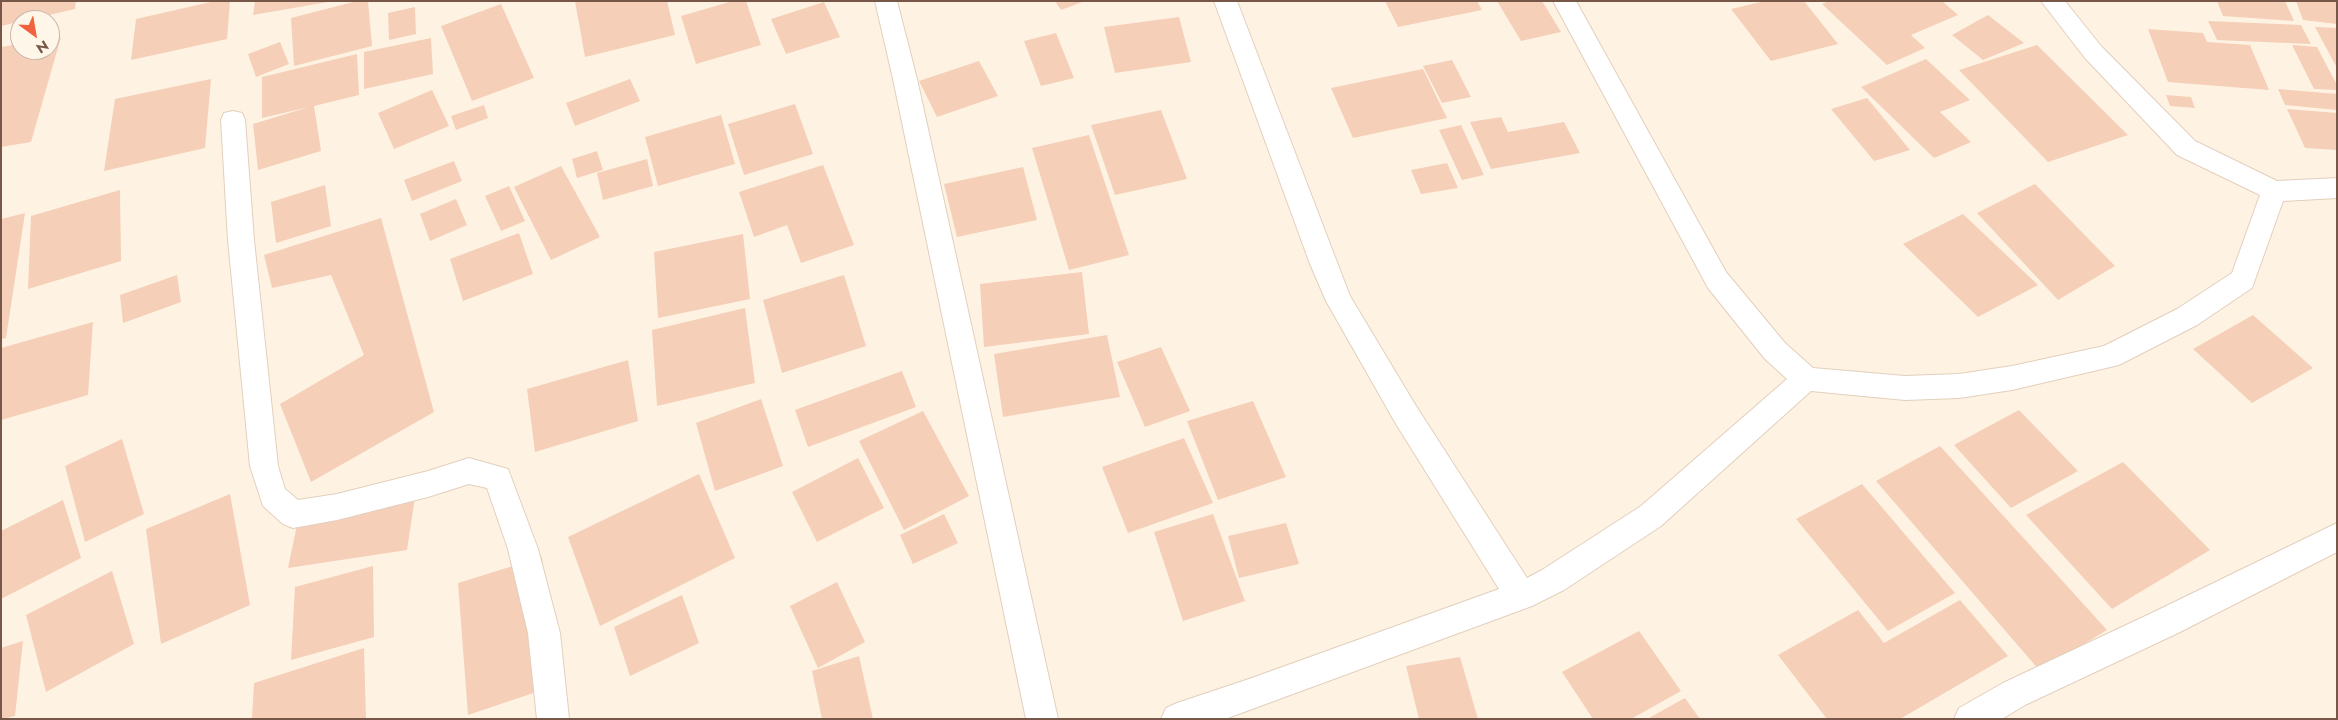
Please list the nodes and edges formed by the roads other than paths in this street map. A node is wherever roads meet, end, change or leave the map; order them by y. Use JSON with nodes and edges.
{"nodes":[{"id":1,"x":886,"y":1,"type":"edge"},
{"id":2,"x":1225,"y":1,"type":"edge"},
{"id":3,"x":1564,"y":1,"type":"edge"},
{"id":4,"x":2052,"y":1,"type":"edge"},
{"id":5,"x":233,"y":120,"type":"dead end"},
{"id":6,"x":2337,"y":188,"type":"edge"},
{"id":7,"x":2274,"y":191,"type":"junction"},
{"id":8,"x":1806,"y":379,"type":"junction"},
{"id":9,"x":2337,"y":537,"type":"edge"},
{"id":10,"x":1521,"y":596,"type":"junction"},
{"id":11,"x":553,"y":719,"type":"edge"},
{"id":12,"x":1042,"y":719,"type":"edge"},
{"id":13,"x":1177,"y":719,"type":"edge"},
{"id":14,"x":1970,"y":719,"type":"edge"}],
"edges":[{"from":1,"to":12,"type":"street"},
{"from":2,"to":10,"type":"street"},
{"from":3,"to":8,"type":"street"},
{"from":4,"to":7,"type":"street"},
{"from":5,"to":11,"type":"street"},
{"from":6,"to":7,"type":"street"},
{"from":7,"to":8,"type":"street"},
{"from":8,"to":10,"type":"street"},
{"from":9,"to":14,"type":"street"},
{"from":10,"to":13,"type":"street"}]}
